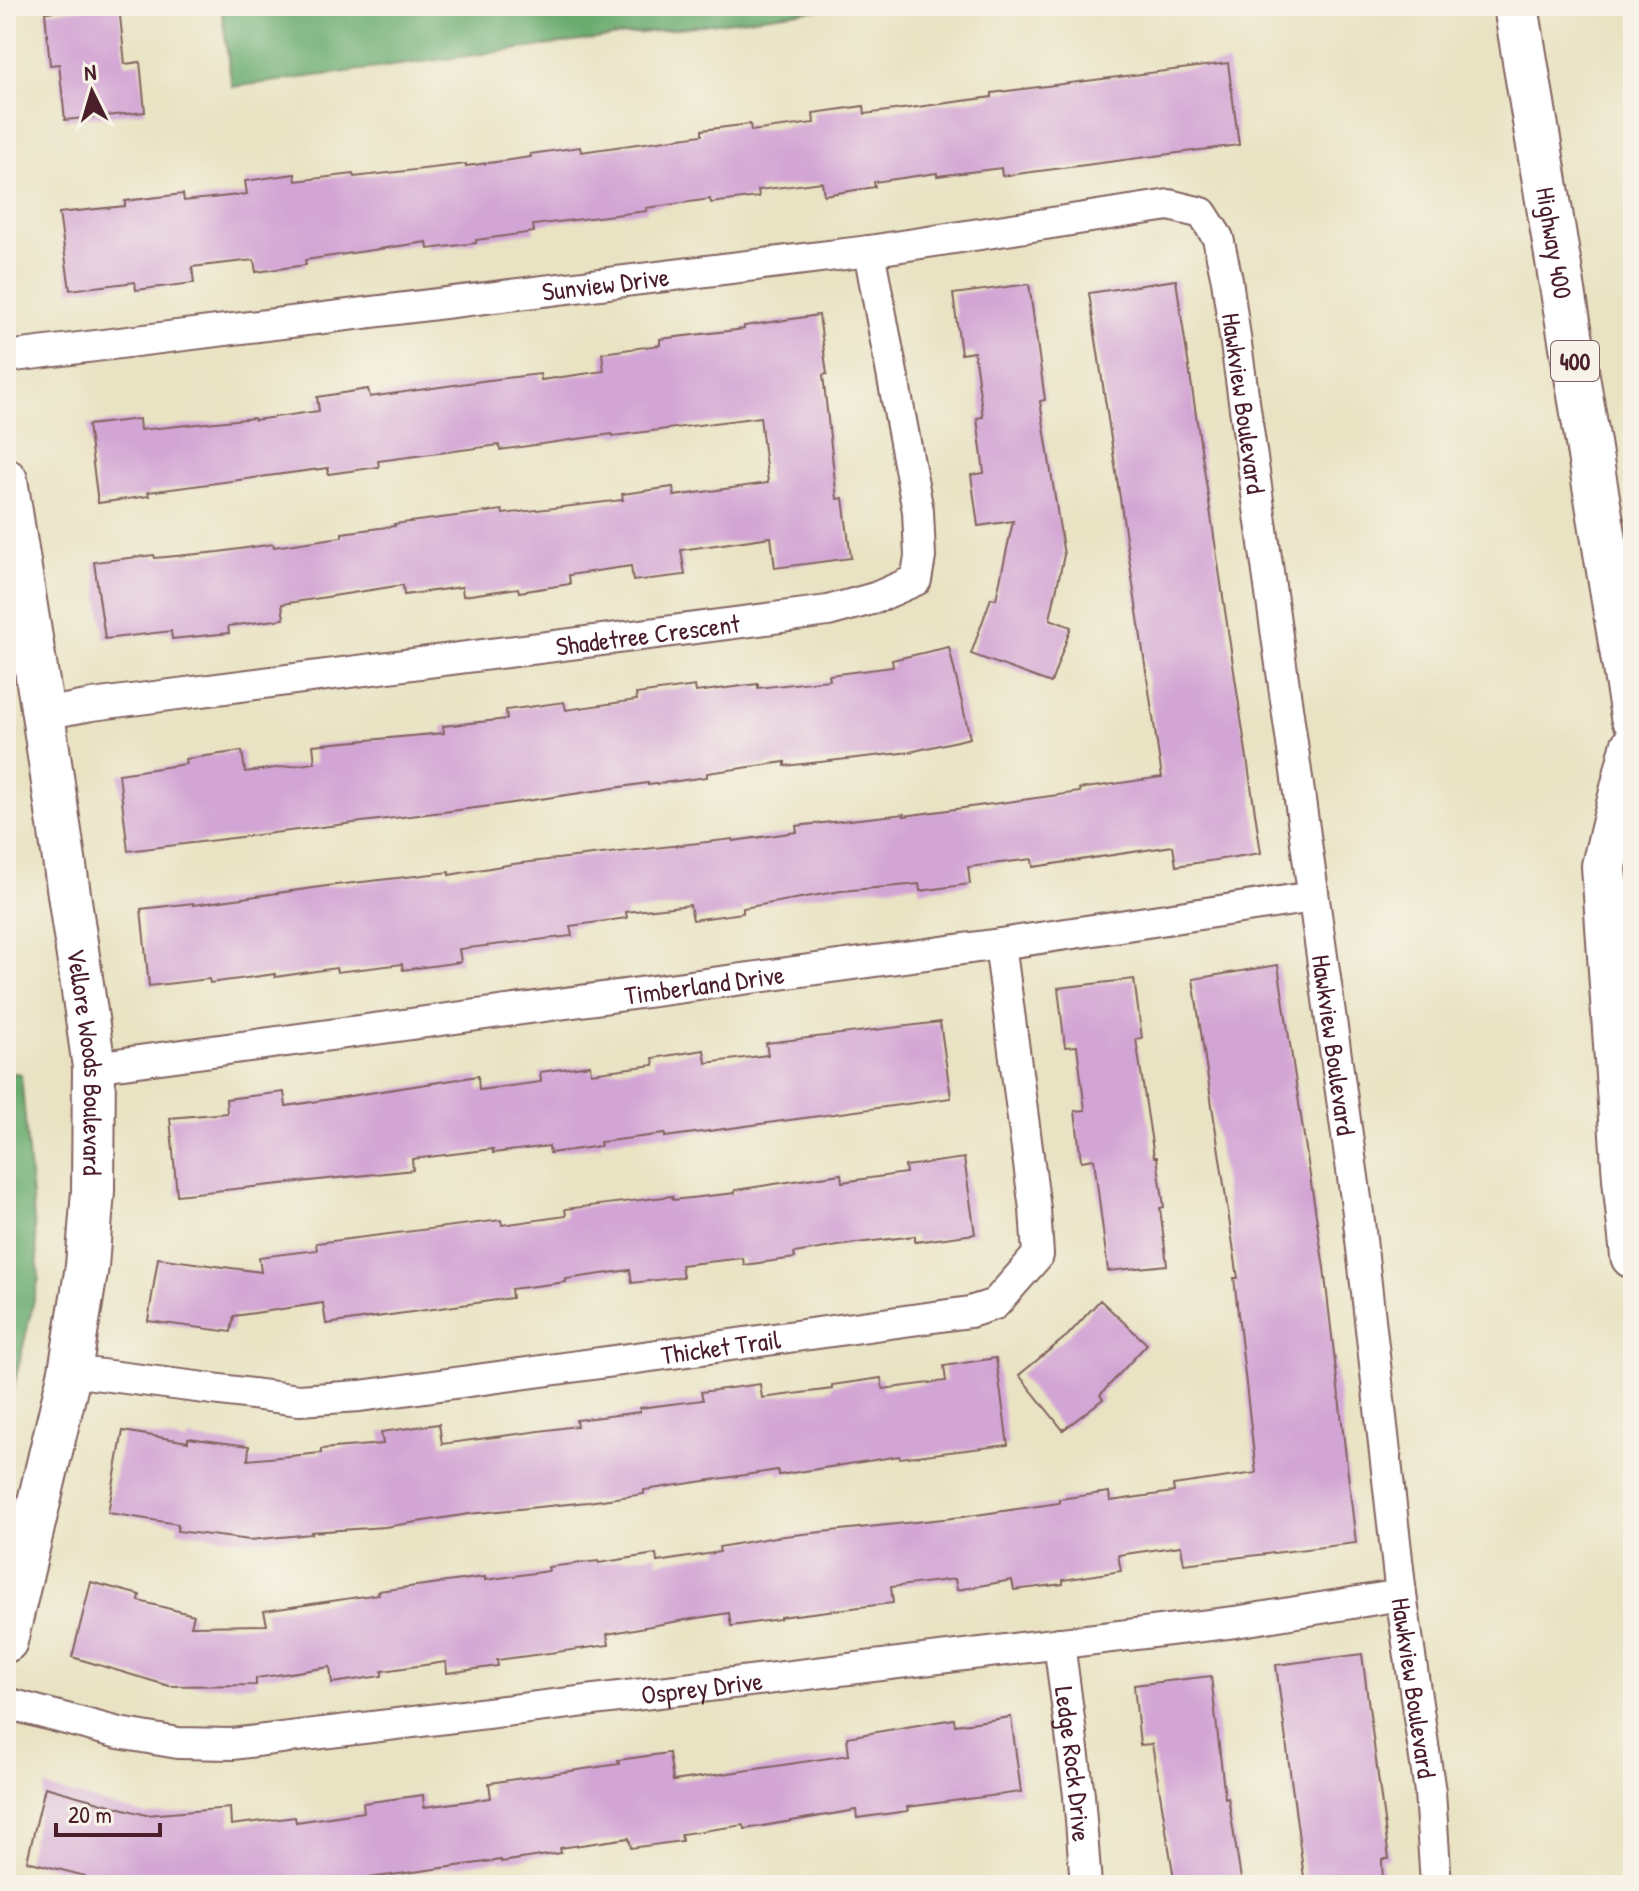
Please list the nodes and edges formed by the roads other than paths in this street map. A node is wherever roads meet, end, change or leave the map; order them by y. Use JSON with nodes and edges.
{"nodes":[{"id":1,"x":1516,"y":6,"type":"edge"},
{"id":2,"x":1202,"y":213,"type":"joint"},
{"id":3,"x":869,"y":251,"type":"junction"},
{"id":4,"x":6,"y":357,"type":"edge"},
{"id":5,"x":6,"y":480,"type":"edge"},
{"id":6,"x":43,"y":714,"type":"junction"},
{"id":7,"x":1633,"y":716,"type":"edge"},
{"id":8,"x":1633,"y":747,"type":"edge"},
{"id":9,"x":1313,"y":897,"type":"junction"},
{"id":10,"x":1000,"y":944,"type":"junction"},
{"id":11,"x":94,"y":1067,"type":"junction"},
{"id":12,"x":1633,"y":1256,"type":"edge"},
{"id":13,"x":70,"y":1371,"type":"junction"},
{"id":14,"x":1401,"y":1595,"type":"junction"},
{"id":15,"x":6,"y":1641,"type":"edge"},
{"id":16,"x":1059,"y":1643,"type":"junction"},
{"id":17,"x":6,"y":1703,"type":"edge"},
{"id":18,"x":1086,"y":1885,"type":"edge"},
{"id":19,"x":1436,"y":1885,"type":"edge"}],
"edges":[{"from":1,"to":7,"type":"highway","name":"Highway 400","number":"400"},
{"from":2,"to":3,"type":"street","name":"Sunview Drive"},
{"from":2,"to":9,"type":"street","name":"Hawkview Boulevard"},
{"from":3,"to":4,"type":"street","name":"Sunview Drive"},
{"from":3,"to":6,"type":"street","name":"Shadetree Crescent"},
{"from":5,"to":6,"type":"street","name":"Vellore Woods Boulevard"},
{"from":6,"to":11,"type":"street","name":"Vellore Woods Boulevard"},
{"from":8,"to":12,"type":"highway"},
{"from":9,"to":10,"type":"street","name":"Timberland Drive"},
{"from":9,"to":14,"type":"street","name":"Hawkview Boulevard"},
{"from":10,"to":11,"type":"street","name":"Timberland Drive"},
{"from":10,"to":13,"type":"street","name":"Thicket Trail"},
{"from":11,"to":13,"type":"street","name":"Vellore Woods Boulevard"},
{"from":13,"to":15,"type":"street","name":"Vellore Woods Boulevard"},
{"from":14,"to":16,"type":"street","name":"Osprey Drive"},
{"from":14,"to":19,"type":"street","name":"Hawkview Boulevard"},
{"from":16,"to":17,"type":"street","name":"Osprey Drive"},
{"from":16,"to":18,"type":"street","name":"Ledge Rock Drive"}]}
